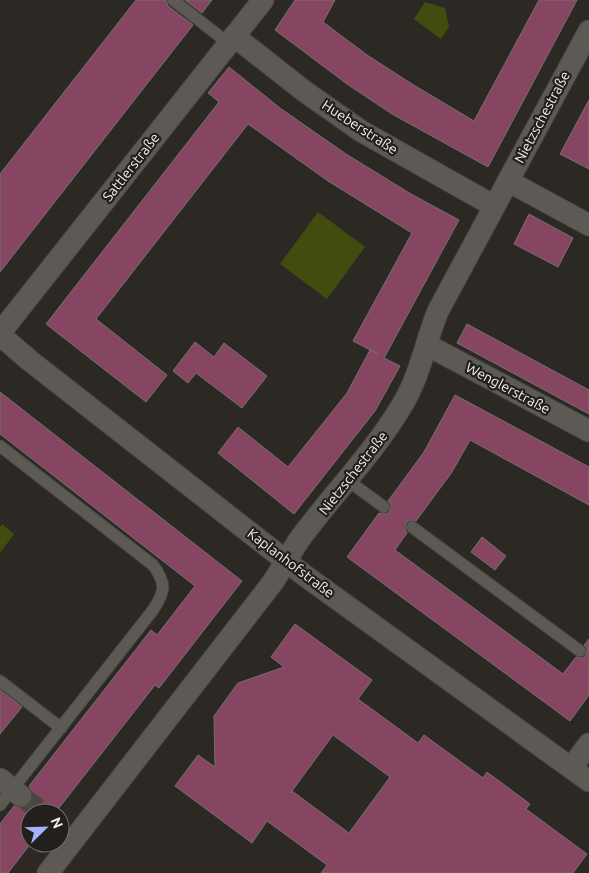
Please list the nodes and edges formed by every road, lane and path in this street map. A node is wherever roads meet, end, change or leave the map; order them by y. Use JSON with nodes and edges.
{"nodes":[{"id":1,"x":173,"y":0,"type":"edge"},
{"id":2,"x":263,"y":0,"type":"edge"},
{"id":3,"x":231,"y":40,"type":"junction"},
{"id":4,"x":586,"y":42,"type":"edge"},
{"id":5,"x":508,"y":181,"type":"junction"},
{"id":6,"x":494,"y":206,"type":"junction"},
{"id":7,"x":589,"y":225,"type":"edge"},
{"id":8,"x":0,"y":334,"type":"edge"},
{"id":9,"x":427,"y":345,"type":"junction"},
{"id":10,"x":589,"y":431,"type":"edge"},
{"id":11,"x":0,"y":446,"type":"edge"},
{"id":12,"x":348,"y":480,"type":"junction"},
{"id":13,"x":384,"y":507,"type":"dead end"},
{"id":14,"x":412,"y":527,"type":"dead end"},
{"id":15,"x":286,"y":561,"type":"junction"},
{"id":16,"x":580,"y":651,"type":"dead end"},
{"id":17,"x":0,"y":681,"type":"edge"},
{"id":18,"x":60,"y":728,"type":"junction"},
{"id":19,"x":589,"y":744,"type":"edge"},
{"id":20,"x":572,"y":768,"type":"junction"},
{"id":21,"x":589,"y":781,"type":"edge"},
{"id":22,"x":8,"y":792,"type":"edge"},
{"id":23,"x":70,"y":830,"type":"edge"},
{"id":24,"x":58,"y":853,"type":"edge"},
{"id":25,"x":48,"y":873,"type":"edge"}],
"edges":[{"from":1,"to":3,"type":"lane"},
{"from":2,"to":3,"type":"street","name":"Sattlerstraße"},
{"from":3,"to":6,"type":"street","name":"Hueberstraße"},
{"from":3,"to":8,"type":"street","name":"Sattlerstraße"},
{"from":4,"to":5,"type":"street","name":"Nietzschestraße"},
{"from":5,"to":6,"type":"street","name":"Nietzschestraße"},
{"from":5,"to":7,"type":"street"},
{"from":6,"to":9,"type":"street","name":"Nietzschestraße"},
{"from":8,"to":15,"type":"street","name":"Kaplanhofstraße"},
{"from":9,"to":10,"type":"street","name":"Wenglerstraße"},
{"from":9,"to":12,"type":"street","name":"Nietzschestraße"},
{"from":11,"to":18,"type":"lane"},
{"from":12,"to":13,"type":"lane"},
{"from":12,"to":15,"type":"street","name":"Nietzschestraße"},
{"from":14,"to":16,"type":"lane"},
{"from":15,"to":20,"type":"street","name":"Kaplanhofstraße"},
{"from":15,"to":23,"type":"street","name":"Nietzschestraße"},
{"from":17,"to":18,"type":"lane"},
{"from":18,"to":22,"type":"lane"},
{"from":19,"to":20,"type":"street"},
{"from":20,"to":21,"type":"street","name":"Kaplanhofstraße"},
{"from":24,"to":25,"type":"street","name":"Nietzschestraße"}]}
